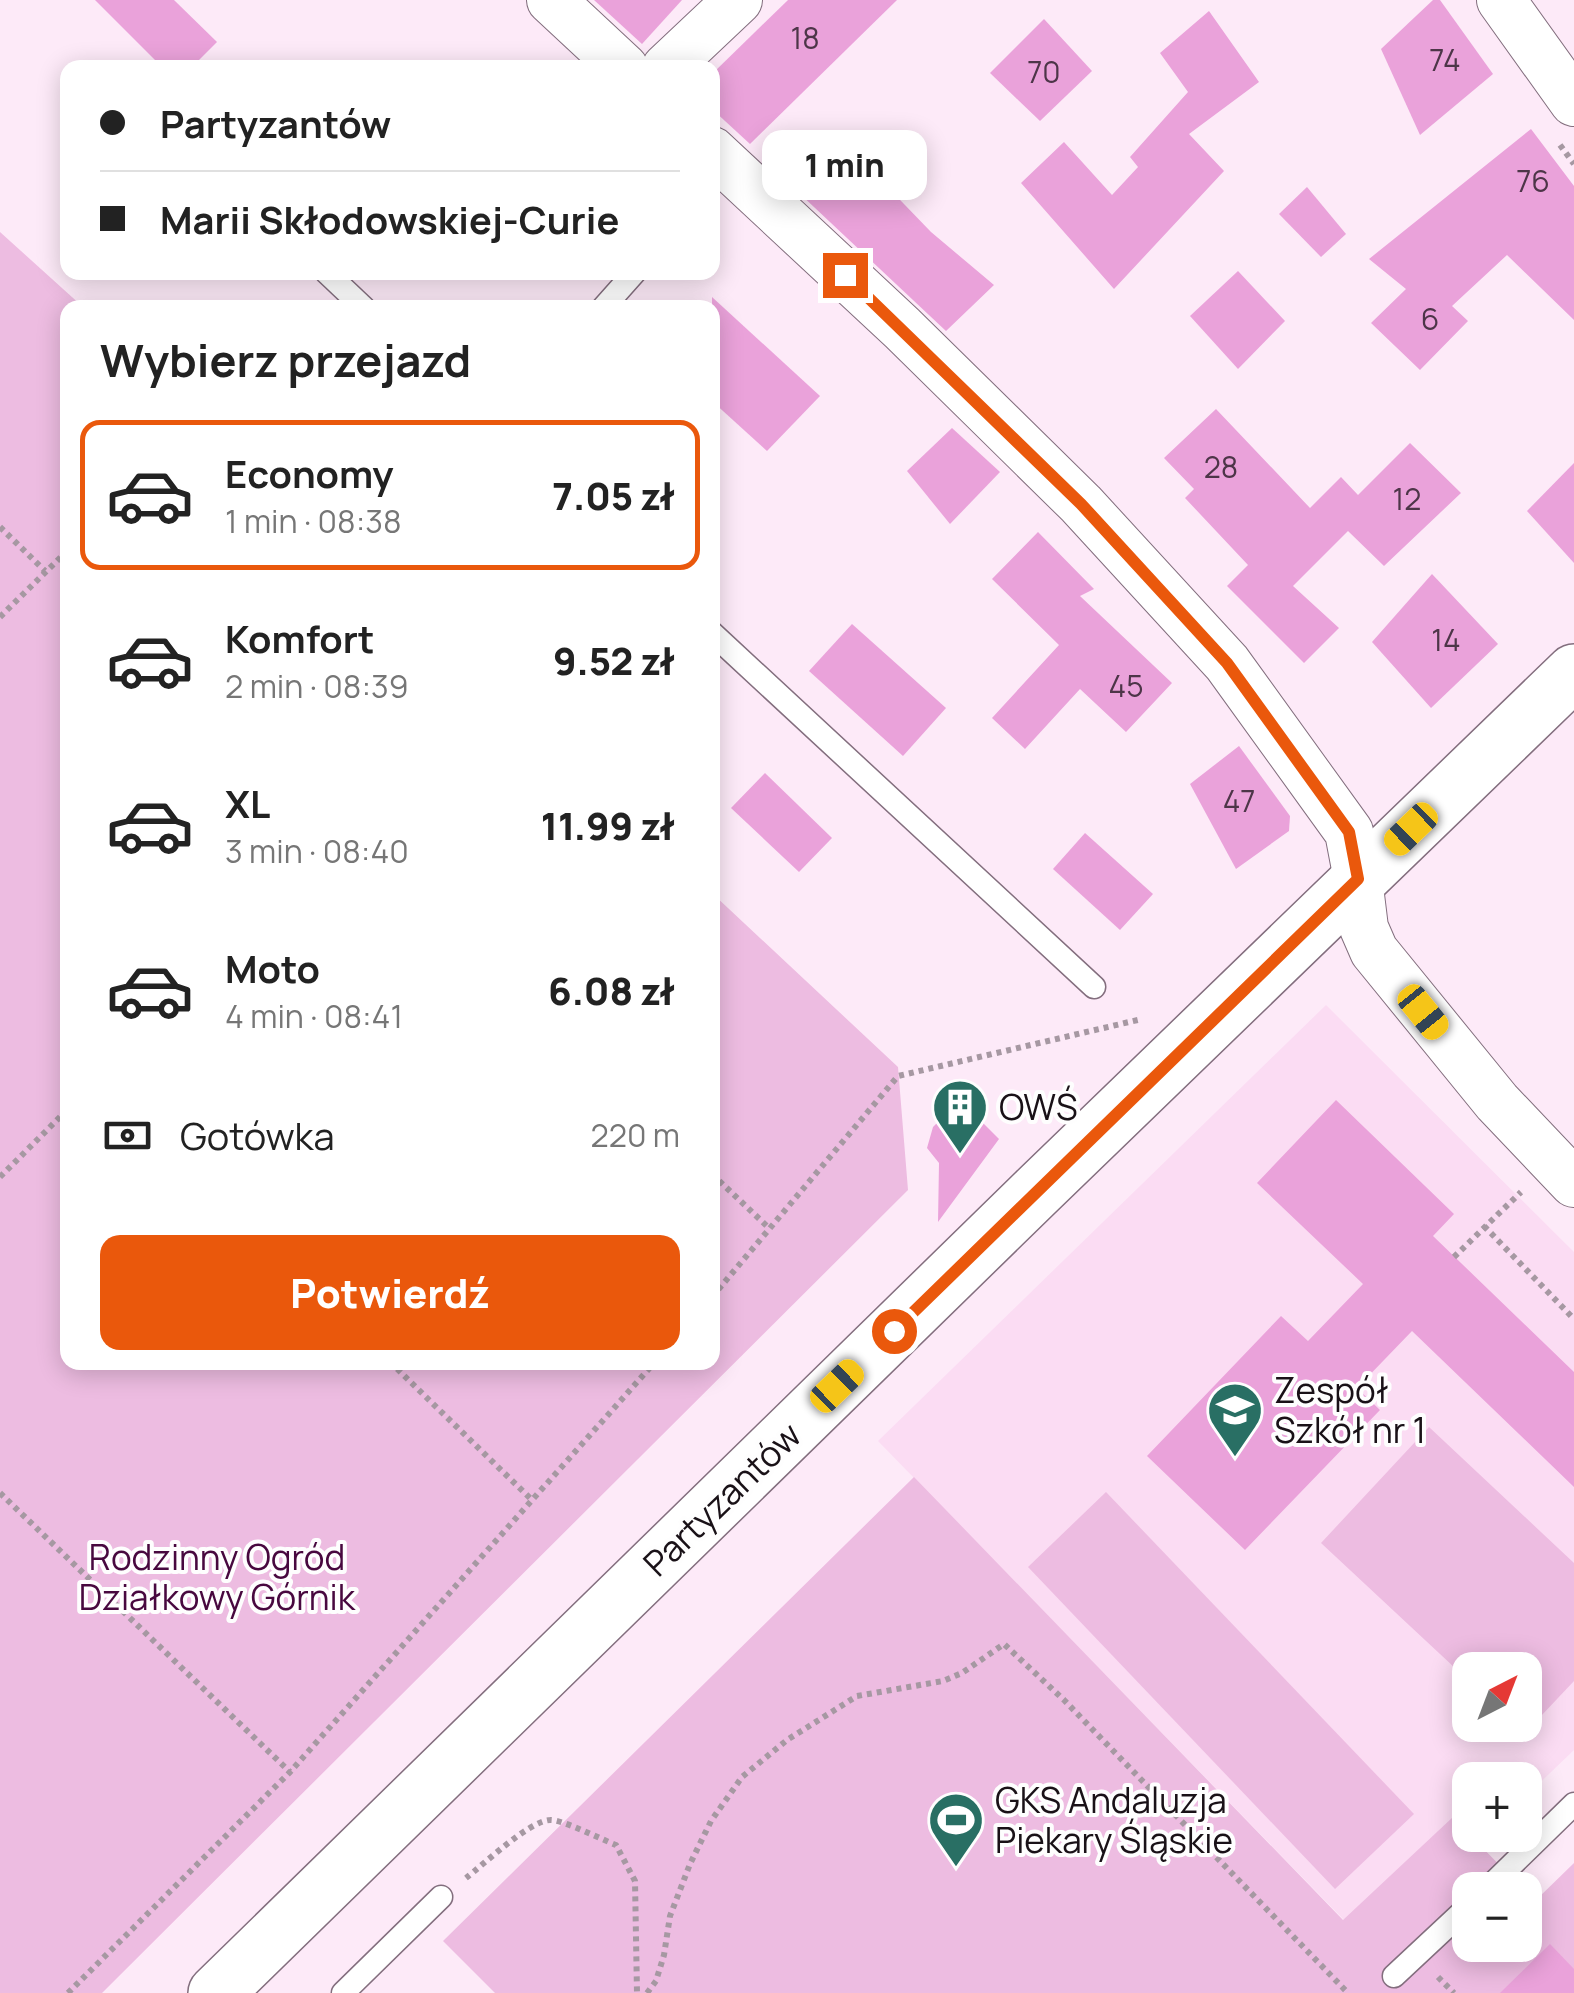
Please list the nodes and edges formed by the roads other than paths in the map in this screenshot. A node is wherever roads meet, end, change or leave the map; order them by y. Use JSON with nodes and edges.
{"nodes":[{"id":1,"x":552,"y":0,"type":"edge"},
{"id":2,"x":738,"y":0,"type":"edge"},
{"id":3,"x":1501,"y":0,"type":"edge"},
{"id":4,"x":616,"y":60,"type":"edge"},
{"id":5,"x":674,"y":60,"type":"edge"},
{"id":6,"x":1574,"y":102,"type":"edge"},
{"id":7,"x":720,"y":171,"type":"edge"},
{"id":8,"x":334,"y":280,"type":"edge"},
{"id":9,"x":628,"y":280,"type":"edge"},
{"id":10,"x":356,"y":300,"type":"edge"},
{"id":11,"x":610,"y":300,"type":"edge"},
{"id":12,"x":720,"y":640,"type":"edge"},
{"id":13,"x":1574,"y":672,"type":"edge"},
{"id":14,"x":1358,"y":879,"type":"junction"},
{"id":15,"x":1094,"y":987,"type":"dead end"},
{"id":16,"x":1574,"y":1183,"type":"edge"},
{"id":17,"x":1574,"y":1804,"type":"edge"},
{"id":18,"x":1504,"y":1872,"type":"edge"},
{"id":19,"x":441,"y":1897,"type":"road end"},
{"id":20,"x":1452,"y":1922,"type":"edge"},
{"id":21,"x":1394,"y":1976,"type":"dead end"},
{"id":22,"x":216,"y":1993,"type":"edge"},
{"id":23,"x":343,"y":1993,"type":"edge"}],
"edges":[{"from":1,"to":4,"type":"street"},
{"from":2,"to":5,"type":"street"},
{"from":3,"to":6,"type":"street"},
{"from":7,"to":14,"type":"street"},
{"from":8,"to":10,"type":"lane"},
{"from":9,"to":11,"type":"lane"},
{"from":12,"to":15,"type":"lane"},
{"from":13,"to":14,"type":"street","name":"Partyzantów"},
{"from":14,"to":16,"type":"street"},
{"from":14,"to":22,"type":"street","name":"Partyzantów"},
{"from":17,"to":18,"type":"lane"},
{"from":19,"to":23,"type":"lane"},
{"from":20,"to":21,"type":"lane"}]}
